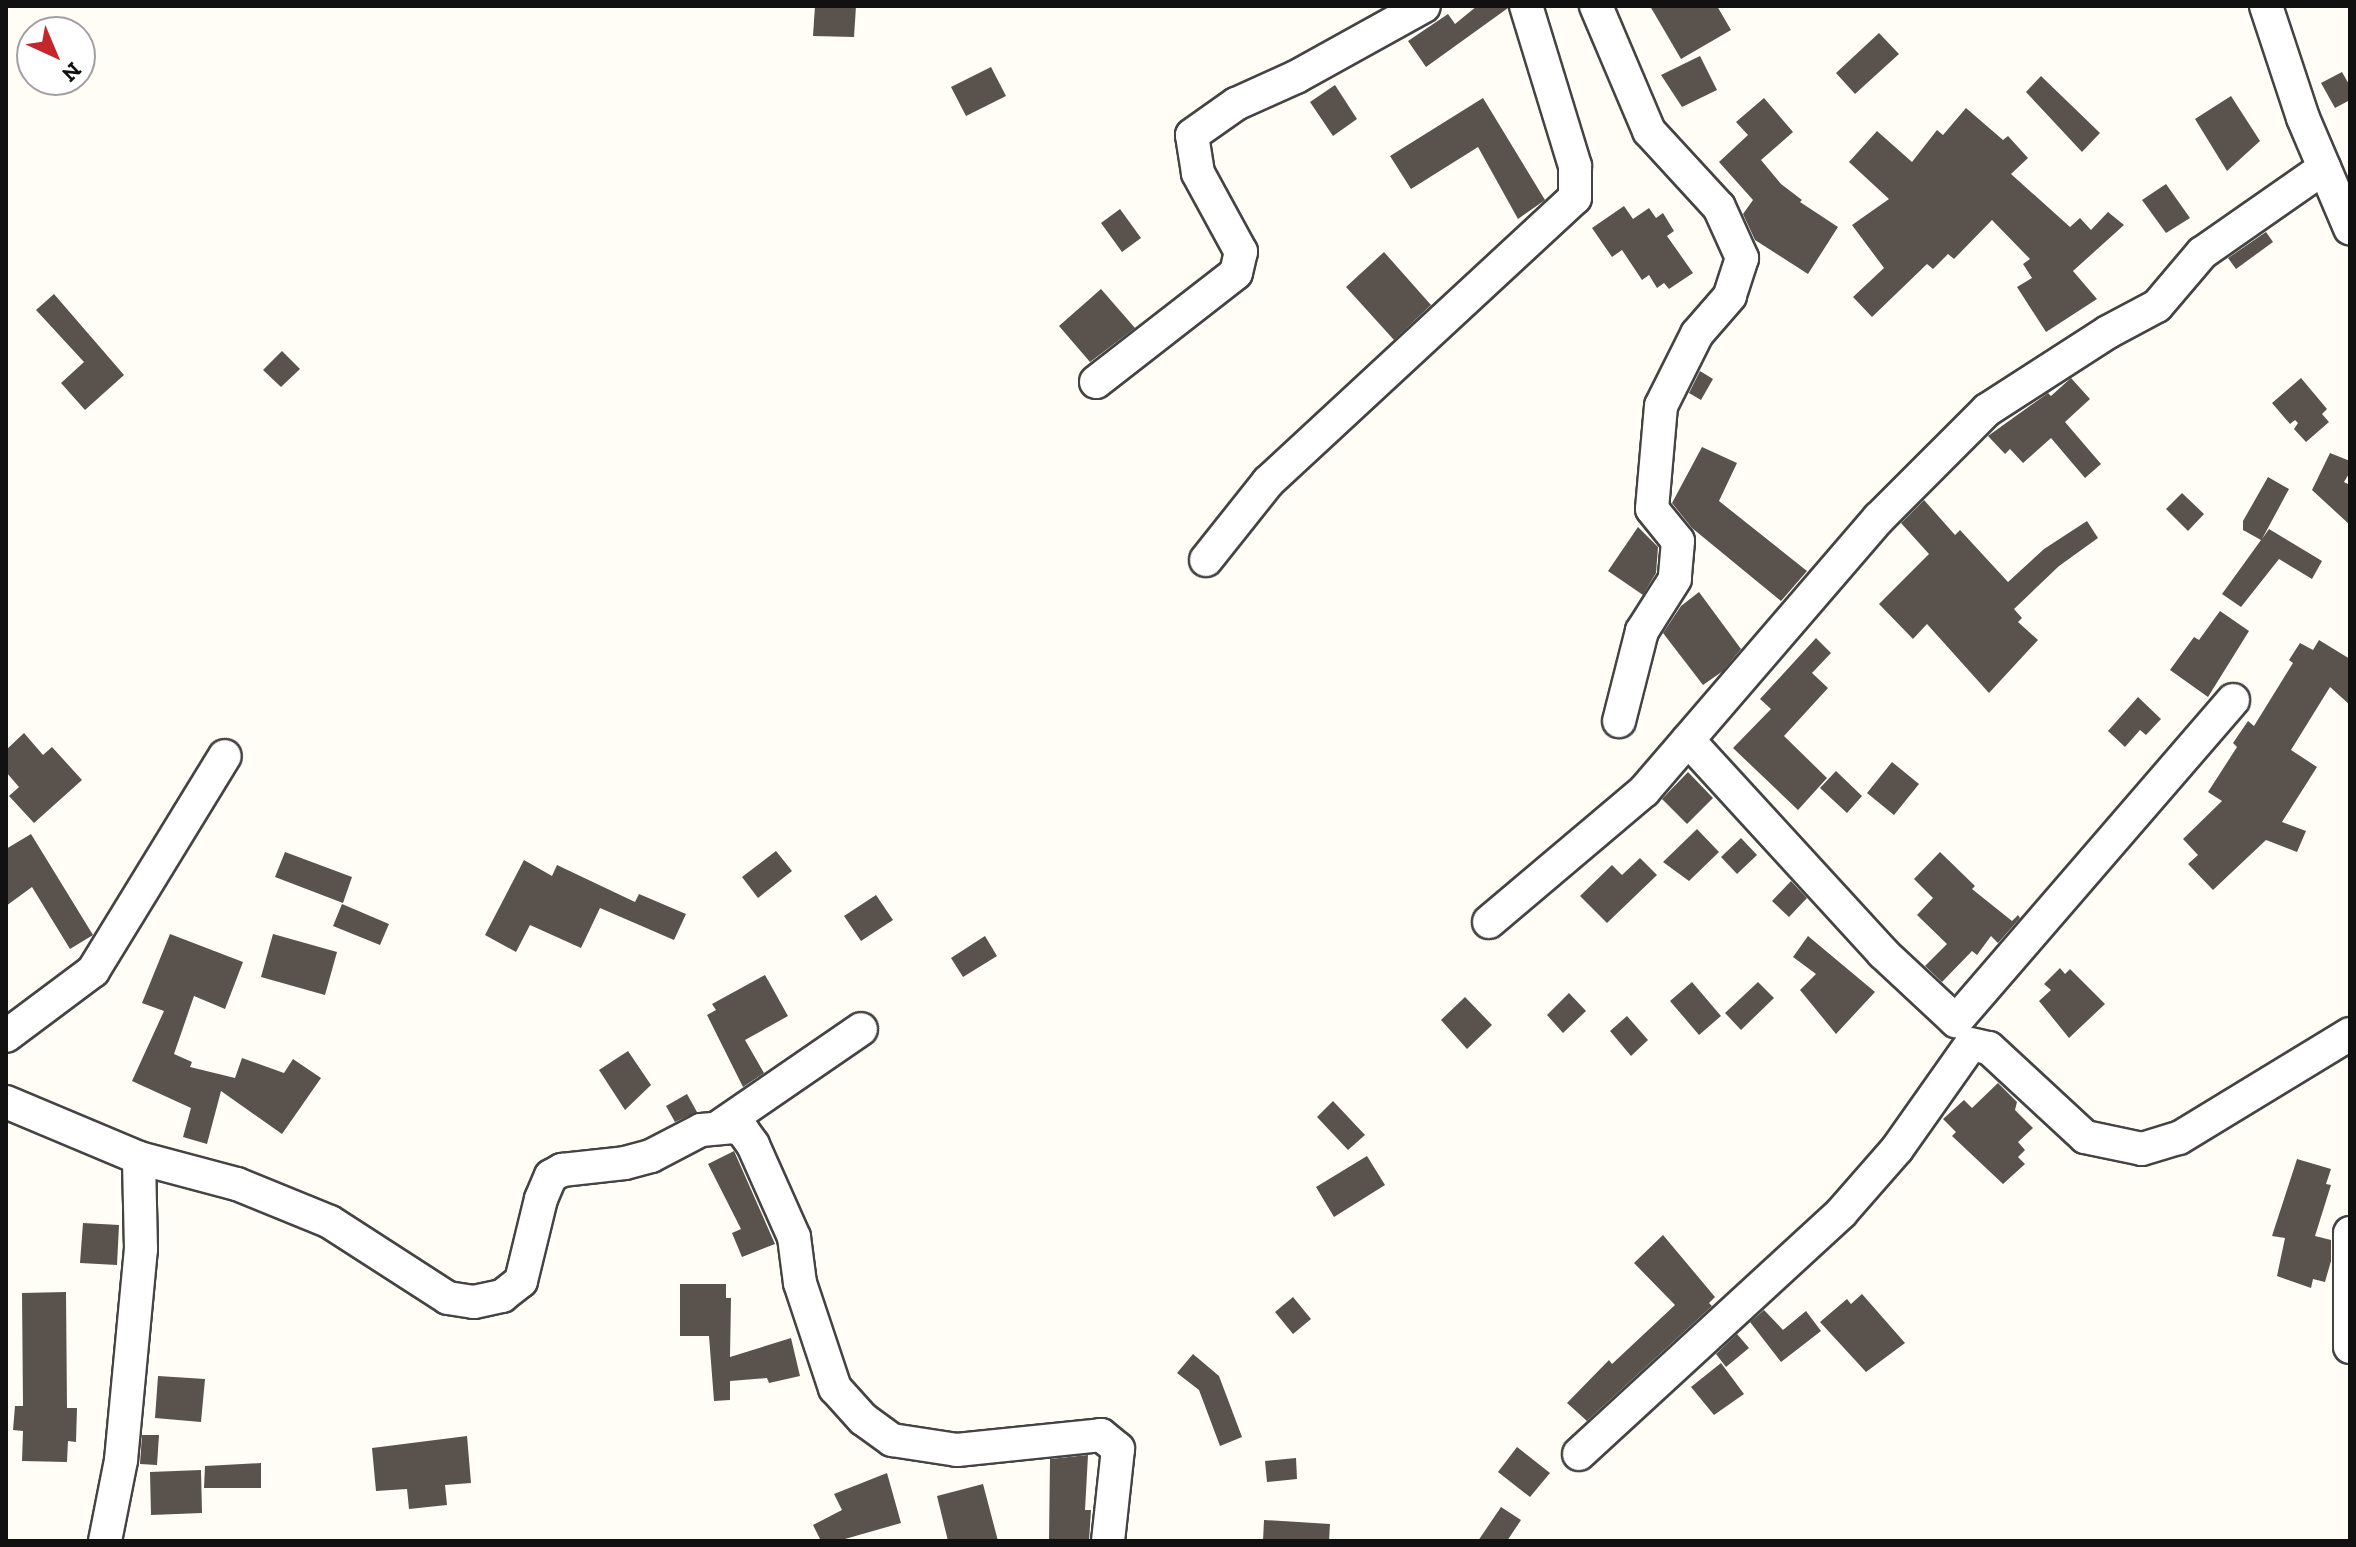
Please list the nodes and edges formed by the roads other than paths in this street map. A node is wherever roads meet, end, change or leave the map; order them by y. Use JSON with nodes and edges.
{"nodes":[{"id":1,"x":1424,"y":6,"type":"edge"},
{"id":2,"x":1526,"y":6,"type":"edge"},
{"id":3,"x":1596,"y":6,"type":"edge"},
{"id":4,"x":2266,"y":6,"type":"edge"},
{"id":5,"x":2324,"y":168,"type":"junction"},
{"id":6,"x":2350,"y":228,"type":"edge"},
{"id":7,"x":1096,"y":382,"type":"dead end"},
{"id":8,"x":1206,"y":560,"type":"dead end"},
{"id":9,"x":2233,"y":700,"type":"dead end"},
{"id":10,"x":1619,"y":721,"type":"dead end"},
{"id":11,"x":1688,"y":740,"type":"junction"},
{"id":12,"x":225,"y":756,"type":"dead end"},
{"id":13,"x":1489,"y":922,"type":"dead end"},
{"id":14,"x":861,"y":1029,"type":"dead end"},
{"id":15,"x":2350,"y":1034,"type":"edge"},
{"id":16,"x":6,"y":1036,"type":"edge"},
{"id":17,"x":6,"y":1102,"type":"edge"},
{"id":18,"x":720,"y":1126,"type":"junction"},
{"id":19,"x":139,"y":1158,"type":"junction"},
{"id":20,"x":2350,"y":1233,"type":"edge"},
{"id":21,"x":2350,"y":1347,"type":"edge"},
{"id":22,"x":1579,"y":1454,"type":"dead end"},
{"id":23,"x":105,"y":1541,"type":"edge"},
{"id":24,"x":1108,"y":1541,"type":"edge"}],
"edges":[{"from":1,"to":7,"type":"street"},
{"from":2,"to":8,"type":"street"},
{"from":3,"to":10,"type":"street"},
{"from":4,"to":5,"type":"street"},
{"from":5,"to":6,"type":"street"},
{"from":5,"to":11,"type":"street"},
{"from":9,"to":11,"type":"street"},
{"from":11,"to":13,"type":"street"},
{"from":12,"to":16,"type":"street"},
{"from":14,"to":18,"type":"street"},
{"from":15,"to":22,"type":"street"},
{"from":17,"to":19,"type":"street"},
{"from":18,"to":19,"type":"street"},
{"from":18,"to":24,"type":"street"},
{"from":19,"to":23,"type":"street"},
{"from":20,"to":21,"type":"street"}]}
